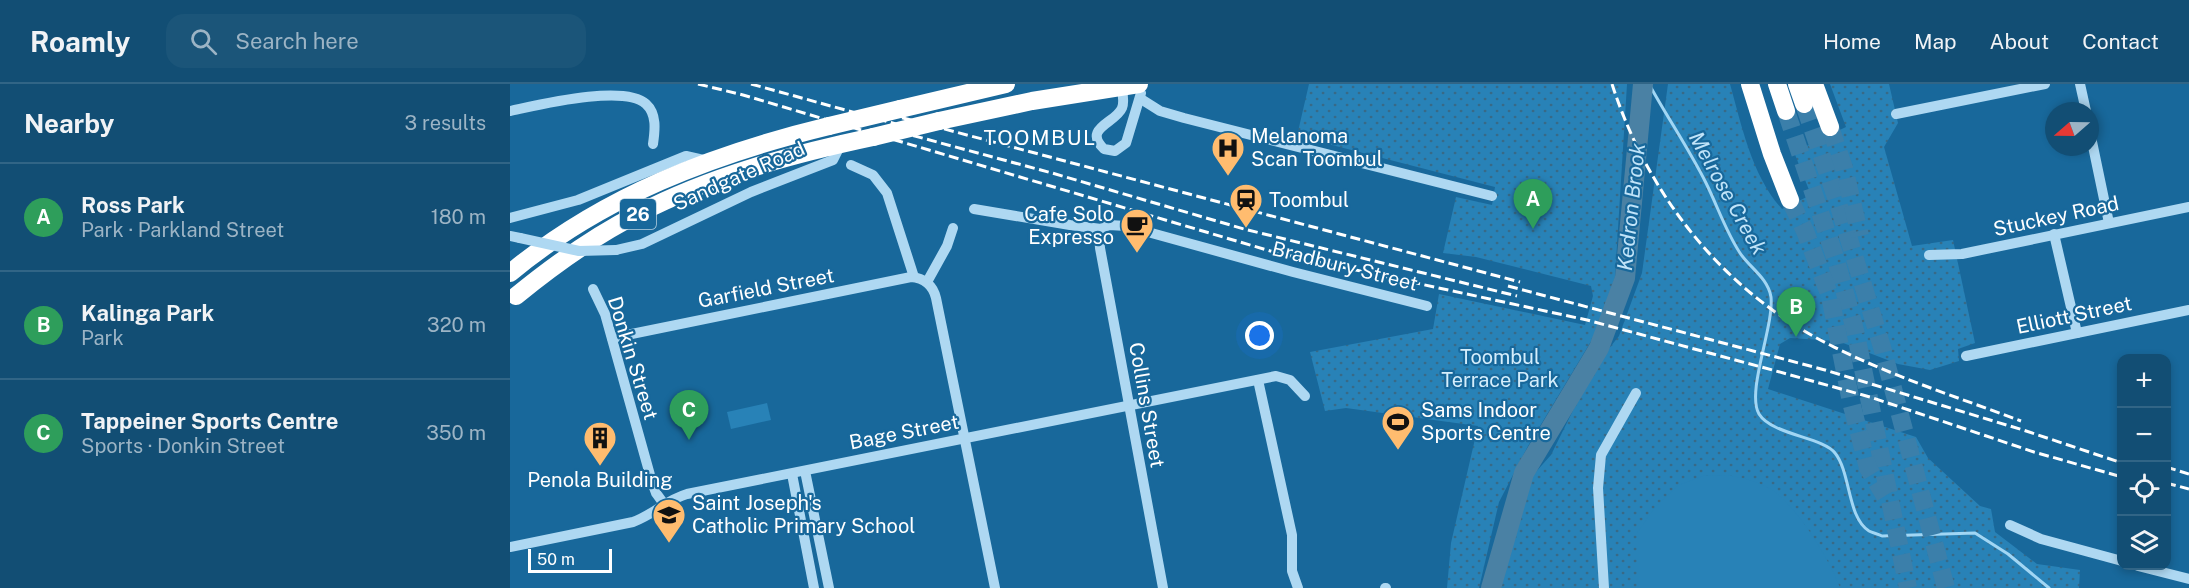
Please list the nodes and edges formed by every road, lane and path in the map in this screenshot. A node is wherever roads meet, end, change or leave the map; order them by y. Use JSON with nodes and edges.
{"nodes":[{"id":1,"x":1006,"y":84,"type":"edge"},
{"id":2,"x":1750,"y":84,"type":"edge"},
{"id":3,"x":1777,"y":84,"type":"edge"},
{"id":4,"x":1797,"y":84,"type":"edge"},
{"id":5,"x":1814,"y":84,"type":"edge"},
{"id":6,"x":2045,"y":84,"type":"edge"},
{"id":7,"x":2080,"y":84,"type":"edge"},
{"id":8,"x":1133,"y":88,"type":"edge"},
{"id":9,"x":2084,"y":102,"type":"edge"},
{"id":10,"x":1804,"y":104,"type":"tunnel mouth"},
{"id":11,"x":510,"y":111,"type":"edge"},
{"id":12,"x":1160,"y":111,"type":"junction"},
{"id":13,"x":1786,"y":111,"type":"tunnel mouth"},
{"id":14,"x":1896,"y":114,"type":"dead end"},
{"id":15,"x":1134,"y":115,"type":"junction"},
{"id":16,"x":1830,"y":127,"type":"tunnel mouth"},
{"id":17,"x":653,"y":144,"type":"dead end"},
{"id":18,"x":841,"y":144,"type":"junction"},
{"id":19,"x":2095,"y":156,"type":"edge"},
{"id":20,"x":709,"y":161,"type":"junction"},
{"id":21,"x":850,"y":165,"type":"dead end"},
{"id":22,"x":1492,"y":196,"type":"dead end"},
{"id":23,"x":1790,"y":200,"type":"tunnel mouth"},
{"id":24,"x":2189,"y":207,"type":"edge"},
{"id":25,"x":974,"y":209,"type":"dead end"},
{"id":26,"x":510,"y":218,"type":"edge"},
{"id":27,"x":2109,"y":223,"type":"junction"},
{"id":28,"x":954,"y":228,"type":"dead end"},
{"id":29,"x":1101,"y":229,"type":"junction"},
{"id":30,"x":2054,"y":234,"type":"junction"},
{"id":31,"x":515,"y":237,"type":"edge"},
{"id":32,"x":1929,"y":255,"type":"dead end"},
{"id":33,"x":510,"y":273,"type":"edge"},
{"id":34,"x":914,"y":278,"type":"junction"},
{"id":35,"x":927,"y":282,"type":"junction"},
{"id":36,"x":593,"y":289,"type":"dead end"},
{"id":37,"x":516,"y":296,"type":"dead end"},
{"id":38,"x":1427,"y":306,"type":"dead end"},
{"id":39,"x":2189,"y":310,"type":"edge"},
{"id":40,"x":2077,"y":333,"type":"junction"},
{"id":41,"x":612,"y":338,"type":"junction"},
{"id":42,"x":1966,"y":356,"type":"dead end"},
{"id":43,"x":1258,"y":380,"type":"junction"},
{"id":44,"x":1636,"y":393,"type":"dead end"},
{"id":45,"x":1305,"y":396,"type":"dead end"},
{"id":46,"x":1129,"y":406,"type":"junction"},
{"id":47,"x":965,"y":438,"type":"junction"},
{"id":48,"x":805,"y":471,"type":"junction"},
{"id":49,"x":792,"y":474,"type":"junction"},
{"id":50,"x":664,"y":504,"type":"junction"},
{"id":51,"x":2010,"y":525,"type":"dead end"},
{"id":52,"x":510,"y":547,"type":"edge"},
{"id":53,"x":2117,"y":560,"type":"edge"},
{"id":54,"x":2154,"y":570,"type":"edge"},
{"id":55,"x":2189,"y":579,"type":"edge"},
{"id":56,"x":814,"y":588,"type":"edge"},
{"id":57,"x":829,"y":588,"type":"edge"},
{"id":58,"x":995,"y":588,"type":"edge"},
{"id":59,"x":1163,"y":588,"type":"edge"},
{"id":60,"x":1298,"y":588,"type":"edge"},
{"id":61,"x":1604,"y":588,"type":"edge"}],
"edges":[{"from":1,"to":20,"type":"highway","name":"Sandgate Road","number":"26","bridge":true},
{"from":2,"to":23,"type":"highway"},
{"from":3,"to":13,"type":"highway"},
{"from":4,"to":10,"type":"highway"},
{"from":5,"to":16,"type":"highway"},
{"from":6,"to":14,"type":"street"},
{"from":7,"to":9,"type":"street"},
{"from":8,"to":12,"type":"street"},
{"from":8,"to":15,"type":"street"},
{"from":8,"to":15,"type":"street"},
{"from":8,"to":18,"type":"highway","name":"Sandgate Road","number":"26","bridge":true},
{"from":11,"to":17,"type":"street"},
{"from":12,"to":15,"type":"street"},
{"from":12,"to":22,"type":"street"},
{"from":18,"to":31,"type":"street","name":"Sandgate Road","bridge":true},
{"from":18,"to":37,"type":"highway","name":"Sandgate Road","number":"26"},
{"from":19,"to":27,"type":"street"},
{"from":20,"to":26,"type":"street","name":"Sandgate Road"},
{"from":20,"to":33,"type":"highway","name":"Sandgate Road","number":"26"},
{"from":21,"to":34,"type":"street"},
{"from":24,"to":27,"type":"street","name":"Stuckey Road"},
{"from":25,"to":29,"type":"street","name":"Bradbury Street"},
{"from":27,"to":30,"type":"street","name":"Stuckey Road"},
{"from":28,"to":35,"type":"street"},
{"from":29,"to":38,"type":"street","name":"Bradbury Street"},
{"from":29,"to":46,"type":"street","name":"Collins Street"},
{"from":30,"to":32,"type":"street","name":"Stuckey Road"},
{"from":30,"to":40,"type":"street"},
{"from":34,"to":35,"type":"street","name":"Garfield Street"},
{"from":34,"to":41,"type":"street","name":"Garfield Street"},
{"from":35,"to":47,"type":"street"},
{"from":36,"to":41,"type":"street","name":"Donkin Street"},
{"from":39,"to":40,"type":"street","name":"Elliott Street"},
{"from":40,"to":42,"type":"street","name":"Elliott Street"},
{"from":41,"to":50,"type":"street","name":"Donkin Street"},
{"from":43,"to":45,"type":"street","name":"Bage Street"},
{"from":43,"to":46,"type":"street","name":"Bage Street"},
{"from":43,"to":60,"type":"street"},
{"from":44,"to":61,"type":"street"},
{"from":46,"to":47,"type":"street","name":"Bage Street"},
{"from":46,"to":59,"type":"street","name":"Collins Street"},
{"from":47,"to":48,"type":"street","name":"Bage Street"},
{"from":47,"to":58,"type":"street"},
{"from":48,"to":49,"type":"street","name":"Bage Street"},
{"from":48,"to":57,"type":"street"},
{"from":49,"to":50,"type":"street","name":"Bage Street"},
{"from":49,"to":56,"type":"street"},
{"from":50,"to":52,"type":"street","name":"Bage Street"},
{"from":51,"to":53,"type":"street"},
{"from":54,"to":55,"type":"street"}]}
